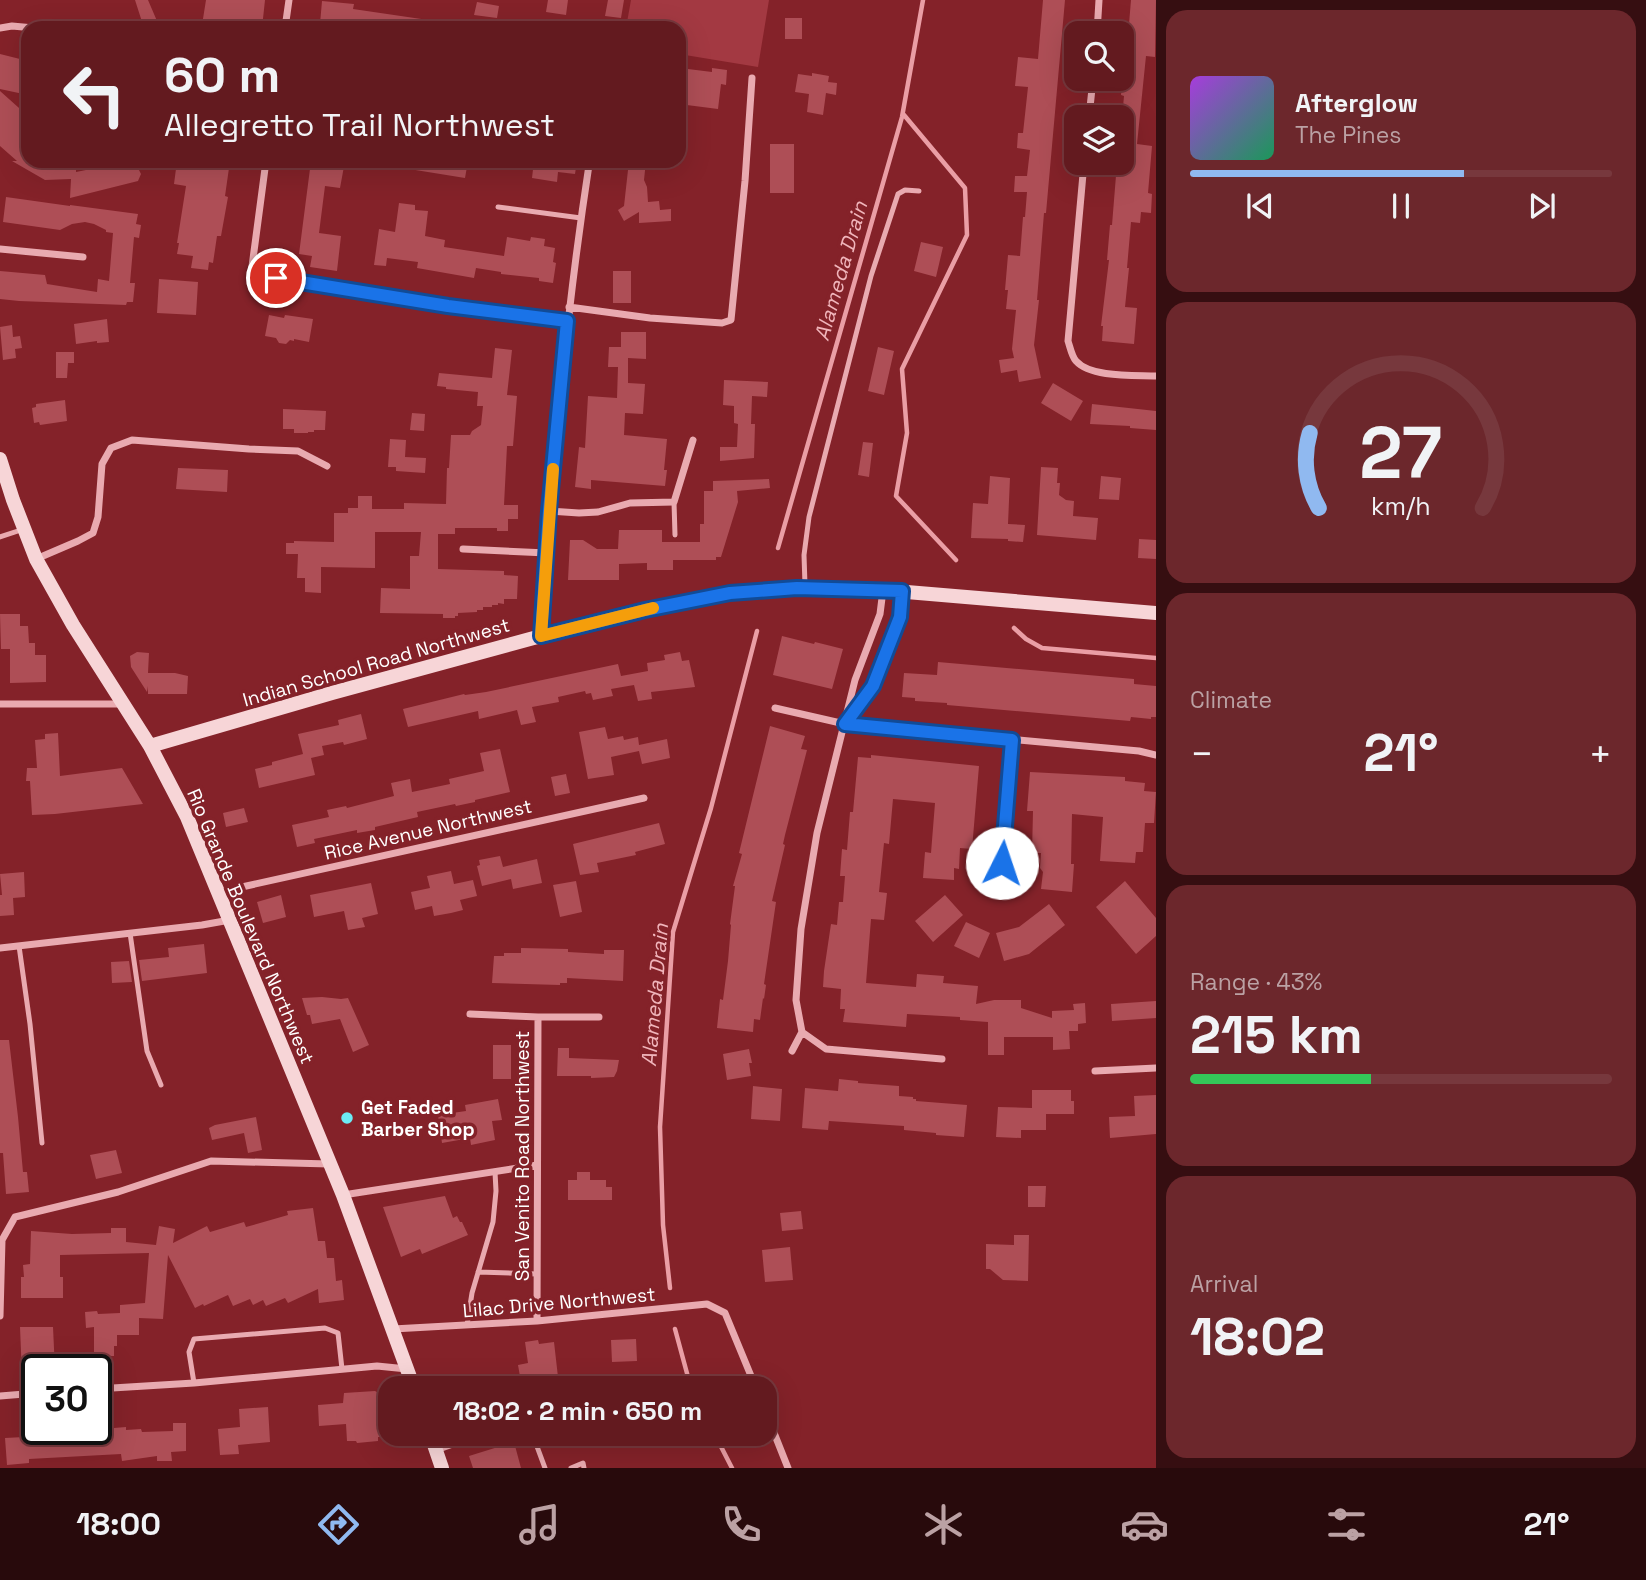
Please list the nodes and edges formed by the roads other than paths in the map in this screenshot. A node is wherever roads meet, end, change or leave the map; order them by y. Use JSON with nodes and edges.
{"nodes":[{"id":1,"x":289,"y":0,"type":"edge"},
{"id":2,"x":1099,"y":0,"type":"edge"},
{"id":3,"x":286,"y":21,"type":"edge"},
{"id":4,"x":1098,"y":21,"type":"edge"},
{"id":5,"x":21,"y":27,"type":"edge"},
{"id":6,"x":0,"y":28,"type":"edge"},
{"id":7,"x":752,"y":78,"type":"dead end"},
{"id":8,"x":266,"y":168,"type":"edge"},
{"id":9,"x":589,"y":168,"type":"edge"},
{"id":10,"x":1083,"y":175,"type":"edge"},
{"id":11,"x":919,"y":191,"type":"dead end"},
{"id":12,"x":498,"y":207,"type":"dead end"},
{"id":13,"x":581,"y":218,"type":"junction"},
{"id":14,"x":0,"y":249,"type":"edge"},
{"id":15,"x":83,"y":257,"type":"dead end"},
{"id":16,"x":569,"y":307,"type":"junction"},
{"id":17,"x":567,"y":321,"type":"junction"},
{"id":18,"x":1156,"y":376,"type":"edge"},
{"id":19,"x":694,"y":440,"type":"dead end"},
{"id":20,"x":0,"y":458,"type":"edge"},
{"id":21,"x":327,"y":466,"type":"dead end"},
{"id":22,"x":674,"y":502,"type":"junction"},
{"id":23,"x":549,"y":511,"type":"junction"},
{"id":24,"x":24,"y":529,"type":"junction"},
{"id":25,"x":675,"y":535,"type":"dead end"},
{"id":26,"x":0,"y":537,"type":"edge"},
{"id":27,"x":463,"y":549,"type":"dead end"},
{"id":28,"x":547,"y":553,"type":"junction"},
{"id":29,"x":36,"y":559,"type":"junction"},
{"id":30,"x":801,"y":588,"type":"junction"},
{"id":31,"x":883,"y":590,"type":"junction"},
{"id":32,"x":902,"y":591,"type":"junction"},
{"id":33,"x":1156,"y":613,"type":"edge"},
{"id":34,"x":541,"y":636,"type":"junction"},
{"id":35,"x":123,"y":704,"type":"junction"},
{"id":36,"x":0,"y":705,"type":"edge"},
{"id":37,"x":775,"y":708,"type":"dead end"},
{"id":38,"x":845,"y":724,"type":"junction"},
{"id":39,"x":1012,"y":740,"type":"junction"},
{"id":40,"x":150,"y":746,"type":"junction"},
{"id":41,"x":1156,"y":755,"type":"edge"},
{"id":42,"x":644,"y":798,"type":"dead end"},
{"id":43,"x":1000,"y":888,"type":"dead end"},
{"id":44,"x":219,"y":892,"type":"junction"},
{"id":45,"x":230,"y":920,"type":"junction"},
{"id":46,"x":130,"y":933,"type":"junction"},
{"id":47,"x":19,"y":946,"type":"junction"},
{"id":48,"x":0,"y":948,"type":"edge"},
{"id":49,"x":470,"y":1014,"type":"dead end"},
{"id":50,"x":538,"y":1017,"type":"junction"},
{"id":51,"x":599,"y":1017,"type":"dead end"},
{"id":52,"x":802,"y":1032,"type":"junction"},
{"id":53,"x":792,"y":1051,"type":"dead end"},
{"id":54,"x":942,"y":1059,"type":"dead end"},
{"id":55,"x":1156,"y":1068,"type":"edge"},
{"id":56,"x":1095,"y":1071,"type":"dead end"},
{"id":57,"x":161,"y":1085,"type":"dead end"},
{"id":58,"x":42,"y":1143,"type":"dead end"},
{"id":59,"x":329,"y":1164,"type":"junction"},
{"id":60,"x":537,"y":1165,"type":"junction"},
{"id":61,"x":495,"y":1172,"type":"junction"},
{"id":62,"x":343,"y":1195,"type":"junction"},
{"id":63,"x":478,"y":1272,"type":"junction"},
{"id":64,"x":537,"y":1274,"type":"junction"},
{"id":65,"x":0,"y":1317,"type":"edge"},
{"id":66,"x":537,"y":1321,"type":"junction"},
{"id":67,"x":467,"y":1325,"type":"junction"},
{"id":68,"x":393,"y":1329,"type":"junction"},
{"id":69,"x":342,"y":1369,"type":"junction"},
{"id":70,"x":408,"y":1369,"type":"junction"},
{"id":71,"x":410,"y":1376,"type":"edge"},
{"id":72,"x":750,"y":1376,"type":"edge"},
{"id":73,"x":194,"y":1383,"type":"junction"},
{"id":74,"x":112,"y":1388,"type":"edge"},
{"id":75,"x":21,"y":1394,"type":"edge"},
{"id":76,"x":0,"y":1395,"type":"edge"},
{"id":77,"x":777,"y":1439,"type":"edge"},
{"id":78,"x":434,"y":1446,"type":"edge"},
{"id":79,"x":450,"y":1446,"type":"edge"},
{"id":80,"x":537,"y":1446,"type":"edge"},
{"id":81,"x":436,"y":1451,"type":"junction"},
{"id":82,"x":442,"y":1468,"type":"edge"},
{"id":83,"x":545,"y":1468,"type":"edge"},
{"id":84,"x":570,"y":1468,"type":"edge"},
{"id":85,"x":584,"y":1468,"type":"edge"},
{"id":86,"x":789,"y":1468,"type":"edge"}],
"edges":[{"from":1,"to":3,"type":"street"},
{"from":2,"to":4,"type":"street"},
{"from":5,"to":6,"type":"street"},
{"from":7,"to":16,"type":"street"},
{"from":8,"to":17,"type":"street"},
{"from":9,"to":13,"type":"street"},
{"from":10,"to":18,"type":"street"},
{"from":11,"to":30,"type":"lane"},
{"from":12,"to":13,"type":"lane"},
{"from":13,"to":16,"type":"street"},
{"from":14,"to":15,"type":"street"},
{"from":16,"to":17,"type":"street"},
{"from":17,"to":23,"type":"street"},
{"from":19,"to":22,"type":"street"},
{"from":20,"to":24,"type":"main road","name":"Rio Grande Boulevard Northwest"},
{"from":21,"to":29,"type":"street"},
{"from":22,"to":23,"type":"street"},
{"from":22,"to":25,"type":"lane"},
{"from":23,"to":28,"type":"street"},
{"from":24,"to":26,"type":"lane"},
{"from":24,"to":29,"type":"main road","name":"Rio Grande Boulevard Northwest"},
{"from":27,"to":28,"type":"street"},
{"from":28,"to":34,"type":"street"},
{"from":29,"to":35,"type":"main road","name":"Rio Grande Boulevard Northwest"},
{"from":30,"to":31,"type":"main road","name":"Indian School Road Northwest"},
{"from":30,"to":34,"type":"main road","name":"Indian School Road Northwest"},
{"from":31,"to":32,"type":"main road","name":"Indian School Road Northwest"},
{"from":31,"to":38,"type":"street"},
{"from":32,"to":33,"type":"main road","name":"Indian School Road Northwest"},
{"from":32,"to":38,"type":"street"},
{"from":34,"to":40,"type":"main road","name":"Indian School Road Northwest"},
{"from":35,"to":36,"type":"street"},
{"from":35,"to":40,"type":"main road","name":"Rio Grande Boulevard Northwest"},
{"from":37,"to":38,"type":"street"},
{"from":38,"to":39,"type":"street"},
{"from":38,"to":52,"type":"street"},
{"from":39,"to":41,"type":"street"},
{"from":39,"to":43,"type":"street"},
{"from":40,"to":44,"type":"main road","name":"Rio Grande Boulevard Northwest"},
{"from":42,"to":44,"type":"street","name":"Rice Avenue Northwest"},
{"from":44,"to":45,"type":"main road","name":"Rio Grande Boulevard Northwest"},
{"from":45,"to":46,"type":"street"},
{"from":45,"to":59,"type":"main road","name":"Rio Grande Boulevard Northwest"},
{"from":46,"to":47,"type":"street"},
{"from":46,"to":57,"type":"lane"},
{"from":47,"to":48,"type":"street"},
{"from":47,"to":58,"type":"lane"},
{"from":49,"to":50,"type":"street","name":"San Venito Road Northwest"},
{"from":50,"to":51,"type":"street"},
{"from":50,"to":60,"type":"street","name":"San Venito Road Northwest"},
{"from":52,"to":53,"type":"street"},
{"from":52,"to":54,"type":"street"},
{"from":55,"to":56,"type":"street"},
{"from":59,"to":62,"type":"main road","name":"Rio Grande Boulevard Northwest"},
{"from":59,"to":65,"type":"street"},
{"from":60,"to":61,"type":"street"},
{"from":60,"to":64,"type":"street","name":"San Venito Road Northwest"},
{"from":61,"to":62,"type":"street"},
{"from":61,"to":63,"type":"lane"},
{"from":62,"to":68,"type":"main road","name":"Rio Grande Boulevard Northwest"},
{"from":63,"to":64,"type":"lane"},
{"from":63,"to":67,"type":"lane"},
{"from":64,"to":66,"type":"street","name":"San Venito Road Northwest"},
{"from":66,"to":67,"type":"street","name":"Lilac Drive Northwest"},
{"from":66,"to":72,"type":"street","name":"Lilac Drive Northwest"},
{"from":67,"to":68,"type":"street","name":"Lilac Drive Northwest"},
{"from":68,"to":70,"type":"main road","name":"Rio Grande Boulevard Northwest"},
{"from":69,"to":70,"type":"street"},
{"from":69,"to":73,"type":"street"},
{"from":69,"to":73,"type":"lane"},
{"from":70,"to":71,"type":"main road","name":"Rio Grande Boulevard Northwest"},
{"from":73,"to":74,"type":"street"},
{"from":75,"to":76,"type":"street"},
{"from":77,"to":86,"type":"street"},
{"from":78,"to":81,"type":"main road"},
{"from":79,"to":81,"type":"lane"},
{"from":80,"to":83,"type":"lane"},
{"from":81,"to":82,"type":"main road"},
{"from":84,"to":85,"type":"lane"}]}
